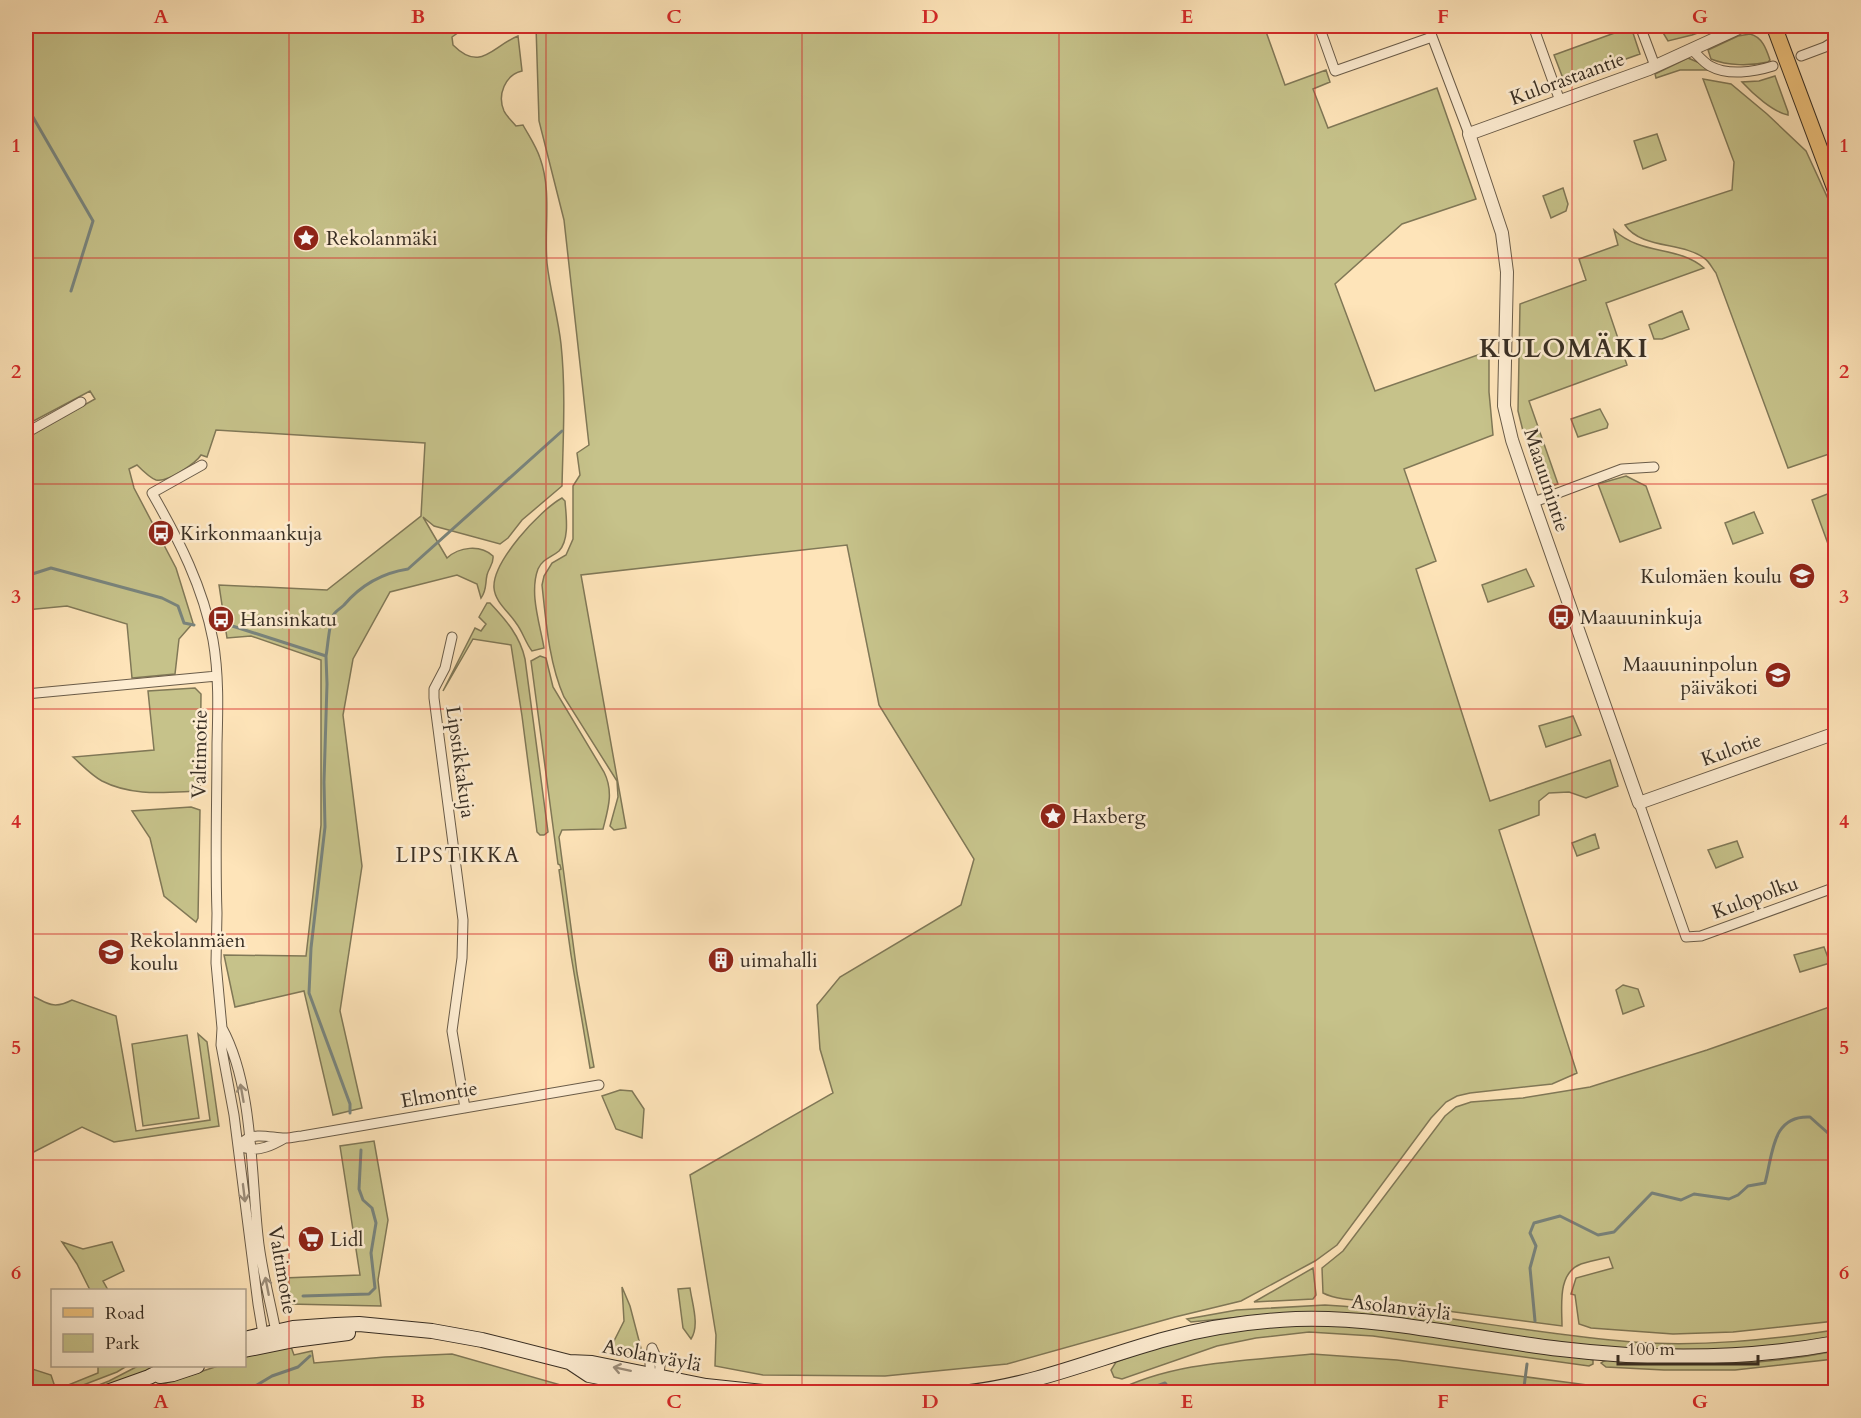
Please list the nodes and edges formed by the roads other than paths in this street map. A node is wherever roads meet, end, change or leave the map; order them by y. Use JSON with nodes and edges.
{"nodes":[{"id":1,"x":1319,"y":26,"type":"edge"},
{"id":2,"x":1428,"y":26,"type":"edge"},
{"id":3,"x":1533,"y":26,"type":"edge"},
{"id":4,"x":1640,"y":26,"type":"edge"},
{"id":5,"x":1743,"y":26,"type":"edge"},
{"id":6,"x":1774,"y":26,"type":"edge"},
{"id":7,"x":1432,"y":37,"type":"junction"},
{"id":8,"x":1836,"y":40,"type":"edge"},
{"id":9,"x":1691,"y":49,"type":"junction"},
{"id":10,"x":1801,"y":56,"type":"dead end"},
{"id":11,"x":1655,"y":66,"type":"junction"},
{"id":12,"x":1773,"y":66,"type":"dead end"},
{"id":13,"x":1560,"y":101,"type":"junction"},
{"id":14,"x":1468,"y":134,"type":"junction"},
{"id":15,"x":1836,"y":192,"type":"edge"},
{"id":16,"x":81,"y":402,"type":"dead end"},
{"id":17,"x":26,"y":433,"type":"edge"},
{"id":18,"x":202,"y":465,"type":"dead end"},
{"id":19,"x":1654,"y":467,"type":"dead end"},
{"id":20,"x":1534,"y":502,"type":"junction"},
{"id":21,"x":452,"y":637,"type":"dead end"},
{"id":22,"x":217,"y":676,"type":"junction"},
{"id":23,"x":26,"y":694,"type":"edge"},
{"id":24,"x":1836,"y":733,"type":"edge"},
{"id":25,"x":1639,"y":802,"type":"junction"},
{"id":26,"x":1836,"y":887,"type":"edge"},
{"id":27,"x":1686,"y":937,"type":"joint"},
{"id":28,"x":222,"y":1028,"type":"junction"},
{"id":29,"x":598,"y":1085,"type":"dead end"},
{"id":30,"x":465,"y":1108,"type":"junction"},
{"id":31,"x":248,"y":1137,"type":"junction"},
{"id":32,"x":285,"y":1138,"type":"junction"},
{"id":33,"x":238,"y":1146,"type":"junction"},
{"id":34,"x":250,"y":1150,"type":"junction"},
{"id":35,"x":271,"y":1336,"type":"junction"},
{"id":36,"x":246,"y":1339,"type":"edge"},
{"id":37,"x":1836,"y":1343,"type":"edge"},
{"id":38,"x":246,"y":1349,"type":"edge"},
{"id":39,"x":167,"y":1367,"type":"edge"},
{"id":40,"x":192,"y":1367,"type":"edge"},
{"id":41,"x":149,"y":1377,"type":"junction"},
{"id":42,"x":655,"y":1380,"type":"junction"},
{"id":43,"x":107,"y":1392,"type":"edge"},
{"id":44,"x":678,"y":1392,"type":"edge"},
{"id":45,"x":763,"y":1392,"type":"edge"},
{"id":46,"x":970,"y":1392,"type":"edge"}],
"edges":[{"from":1,"to":7,"type":"street"},
{"from":2,"to":7,"type":"street","name":"Maauunintie"},
{"from":3,"to":13,"type":"street"},
{"from":4,"to":11,"type":"street"},
{"from":5,"to":9,"type":"street","name":"Kulorastaantie"},
{"from":6,"to":15,"type":"main road"},
{"from":7,"to":14,"type":"street","name":"Maauunintie"},
{"from":8,"to":10,"type":"street"},
{"from":9,"to":11,"type":"street","name":"Kulorastaantie"},
{"from":9,"to":12,"type":"street"},
{"from":11,"to":13,"type":"street","name":"Kulorastaantie"},
{"from":13,"to":14,"type":"street","name":"Kulorastaantie"},
{"from":14,"to":20,"type":"street","name":"Maauunintie"},
{"from":16,"to":17,"type":"street"},
{"from":18,"to":22,"type":"street","name":"Valtimotie"},
{"from":19,"to":20,"type":"street"},
{"from":20,"to":25,"type":"street","name":"Maauunintie"},
{"from":21,"to":30,"type":"street","name":"Lipstikkakuja"},
{"from":22,"to":23,"type":"street"},
{"from":22,"to":28,"type":"street","name":"Valtimotie"},
{"from":24,"to":25,"type":"street","name":"Kulotie"},
{"from":25,"to":27,"type":"street","name":"Maauunintie"},
{"from":26,"to":27,"type":"street","name":"Kulopolku"},
{"from":31,"to":28,"type":"street","name":"Valtimotie","one_way":true},
{"from":28,"to":33,"type":"street","name":"Valtimotie"},
{"from":29,"to":30,"type":"street","name":"Elmontie"},
{"from":30,"to":32,"type":"street","name":"Elmontie"},
{"from":31,"to":32,"type":"street","name":"Elmontie"},
{"from":31,"to":33,"type":"street"},
{"from":31,"to":34,"type":"street","name":"Valtimotie"},
{"from":32,"to":34,"type":"street","name":"Elmontie"},
{"from":33,"to":34,"type":"street"},
{"from":33,"to":35,"type":"street","name":"Valtimotie","one_way":true},
{"from":35,"to":34,"type":"street","name":"Valtimotie","one_way":true},
{"from":35,"to":36,"type":"main road","name":"Asolanväylä"},
{"from":35,"to":38,"type":"main road","name":"Asolanväylä"},
{"from":35,"to":42,"type":"main road","name":"Asolanväylä"},
{"from":37,"to":46,"type":"main road","name":"Asolanväylä"},
{"from":39,"to":41,"type":"main road"},
{"from":40,"to":41,"type":"main road"},
{"from":41,"to":43,"type":"main road"},
{"from":42,"to":44,"type":"main road","name":"Asolanväylä"},
{"from":42,"to":45,"type":"main road","name":"Asolanväylä"}]}
